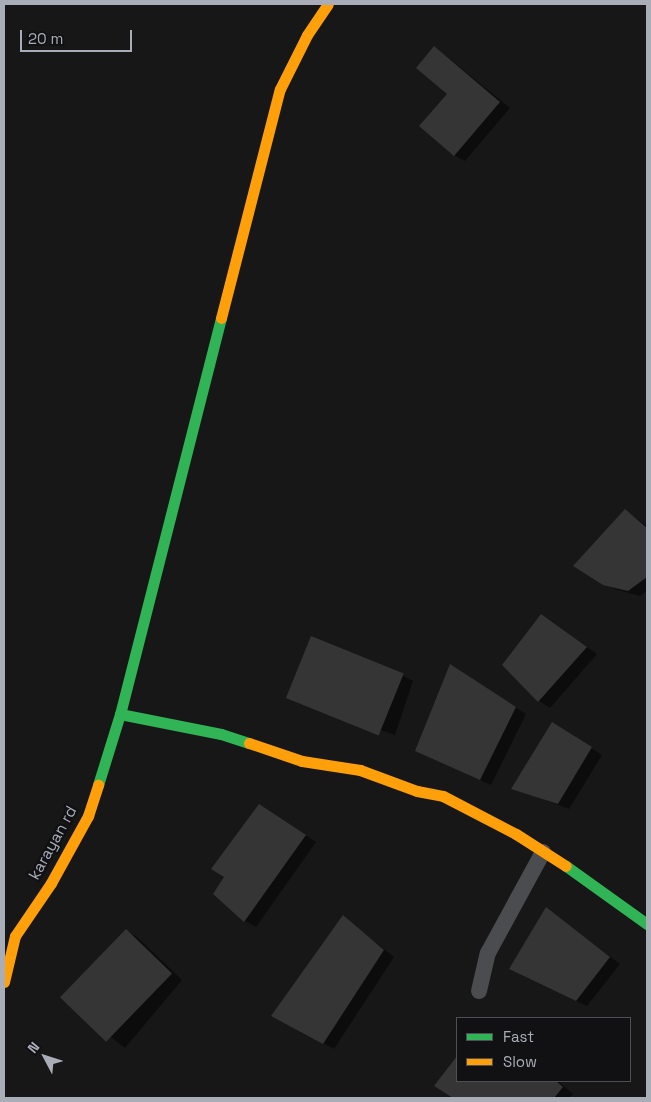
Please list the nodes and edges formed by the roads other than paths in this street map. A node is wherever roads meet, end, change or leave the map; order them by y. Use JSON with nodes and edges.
{"nodes":[{"id":1,"x":328,"y":4,"type":"edge"},
{"id":2,"x":120,"y":714,"type":"junction"},
{"id":3,"x":543,"y":852,"type":"junction"},
{"id":4,"x":647,"y":924,"type":"edge"},
{"id":5,"x":4,"y":982,"type":"edge"},
{"id":6,"x":479,"y":991,"type":"dead end"}],
"edges":[{"from":1,"to":2,"type":"street","name":"karayan rd"},
{"from":2,"to":3,"type":"street"},
{"from":2,"to":5,"type":"street","name":"karayan rd"},
{"from":3,"to":4,"type":"street"},
{"from":3,"to":6,"type":"lane"}]}
